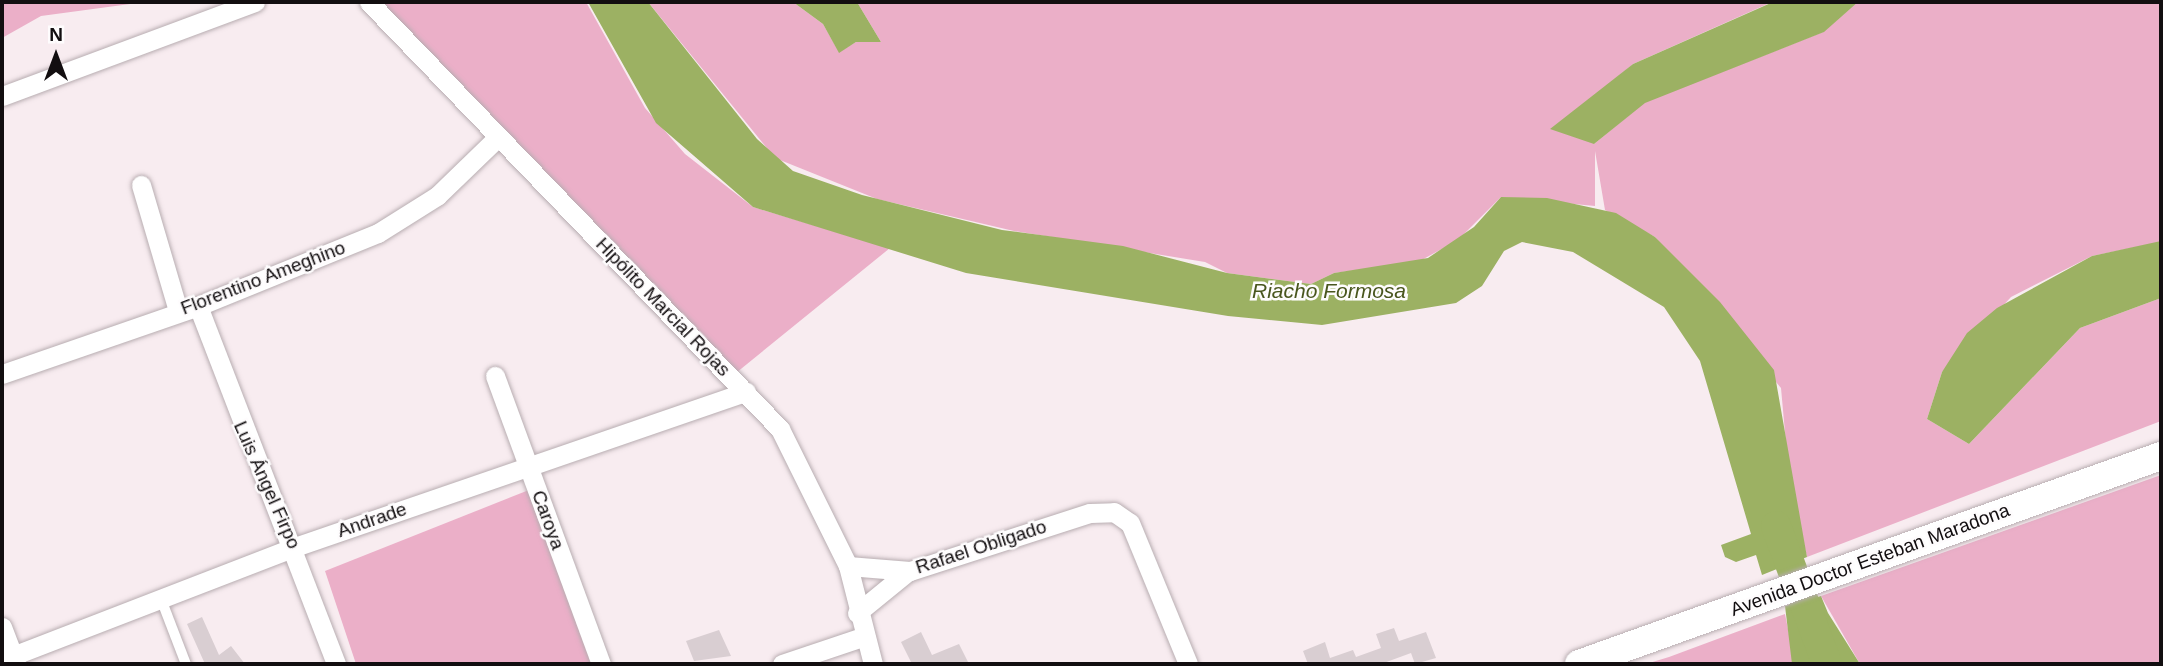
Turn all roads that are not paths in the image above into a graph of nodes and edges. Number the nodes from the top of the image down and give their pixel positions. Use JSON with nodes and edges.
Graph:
{"nodes":[{"id":1,"x":255,"y":2,"type":"edge"},
{"id":2,"x":369,"y":2,"type":"edge"},
{"id":3,"x":2,"y":96,"type":"edge"},
{"id":4,"x":498,"y":137,"type":"junction"},
{"id":5,"x":141,"y":185,"type":"dead end"},
{"id":6,"x":198,"y":306,"type":"junction"},
{"id":7,"x":178,"y":311,"type":"junction"},
{"id":8,"x":2,"y":374,"type":"edge"},
{"id":9,"x":495,"y":376,"type":"dead end"},
{"id":10,"x":746,"y":392,"type":"junction"},
{"id":11,"x":2161,"y":456,"type":"edge"},
{"id":12,"x":528,"y":467,"type":"junction"},
{"id":13,"x":295,"y":547,"type":"junction"},
{"id":14,"x":848,"y":566,"type":"junction"},
{"id":15,"x":910,"y":571,"type":"junction"},
{"id":16,"x":161,"y":599,"type":"junction"},
{"id":17,"x":857,"y":613,"type":"junction"},
{"id":18,"x":2,"y":627,"type":"edge"},
{"id":19,"x":862,"y":637,"type":"junction"},
{"id":20,"x":10,"y":660,"type":"edge"},
{"id":21,"x":186,"y":664,"type":"edge"},
{"id":22,"x":336,"y":664,"type":"edge"},
{"id":23,"x":601,"y":664,"type":"edge"},
{"id":24,"x":782,"y":664,"type":"edge"},
{"id":25,"x":873,"y":664,"type":"edge"},
{"id":26,"x":1188,"y":664,"type":"edge"},
{"id":27,"x":1579,"y":664,"type":"edge"}],
"edges":[{"from":1,"to":3,"type":"street"},
{"from":2,"to":4,"type":"street","name":"Hipólito Marcial Rojas"},
{"from":4,"to":6,"type":"street","name":"Florentino Ameghino"},
{"from":4,"to":10,"type":"street","name":"Hipólito Marcial Rojas"},
{"from":5,"to":7,"type":"street"},
{"from":6,"to":7,"type":"street","name":"Florentino Ameghino"},
{"from":6,"to":13,"type":"street","name":"Luis Ángel Firpo"},
{"from":7,"to":8,"type":"street","name":"Florentino Ameghino"},
{"from":9,"to":12,"type":"street","name":"Caroya"},
{"from":10,"to":12,"type":"street","name":"Andrade"},
{"from":10,"to":14,"type":"street","name":"Hipólito Marcial Rojas"},
{"from":11,"to":27,"type":"main road","name":"Avenida Doctor Esteban Maradona"},
{"from":12,"to":13,"type":"street","name":"Andrade"},
{"from":12,"to":23,"type":"street","name":"Caroya"},
{"from":13,"to":16,"type":"street","name":"Andrade"},
{"from":13,"to":22,"type":"street","name":"Luis Ángel Firpo"},
{"from":14,"to":15,"type":"street","name":"Rafael Obligado"},
{"from":14,"to":17,"type":"street","name":"Hipólito Marcial Rojas"},
{"from":15,"to":17,"type":"street"},
{"from":15,"to":26,"type":"street","name":"Rafael Obligado"},
{"from":16,"to":20,"type":"street","name":"Andrade"},
{"from":16,"to":21,"type":"lane"},
{"from":17,"to":19,"type":"street","name":"Hipólito Marcial Rojas"},
{"from":18,"to":20,"type":"street"},
{"from":19,"to":24,"type":"street"},
{"from":19,"to":25,"type":"street","name":"Hipólito Marcial Rojas"}]}
